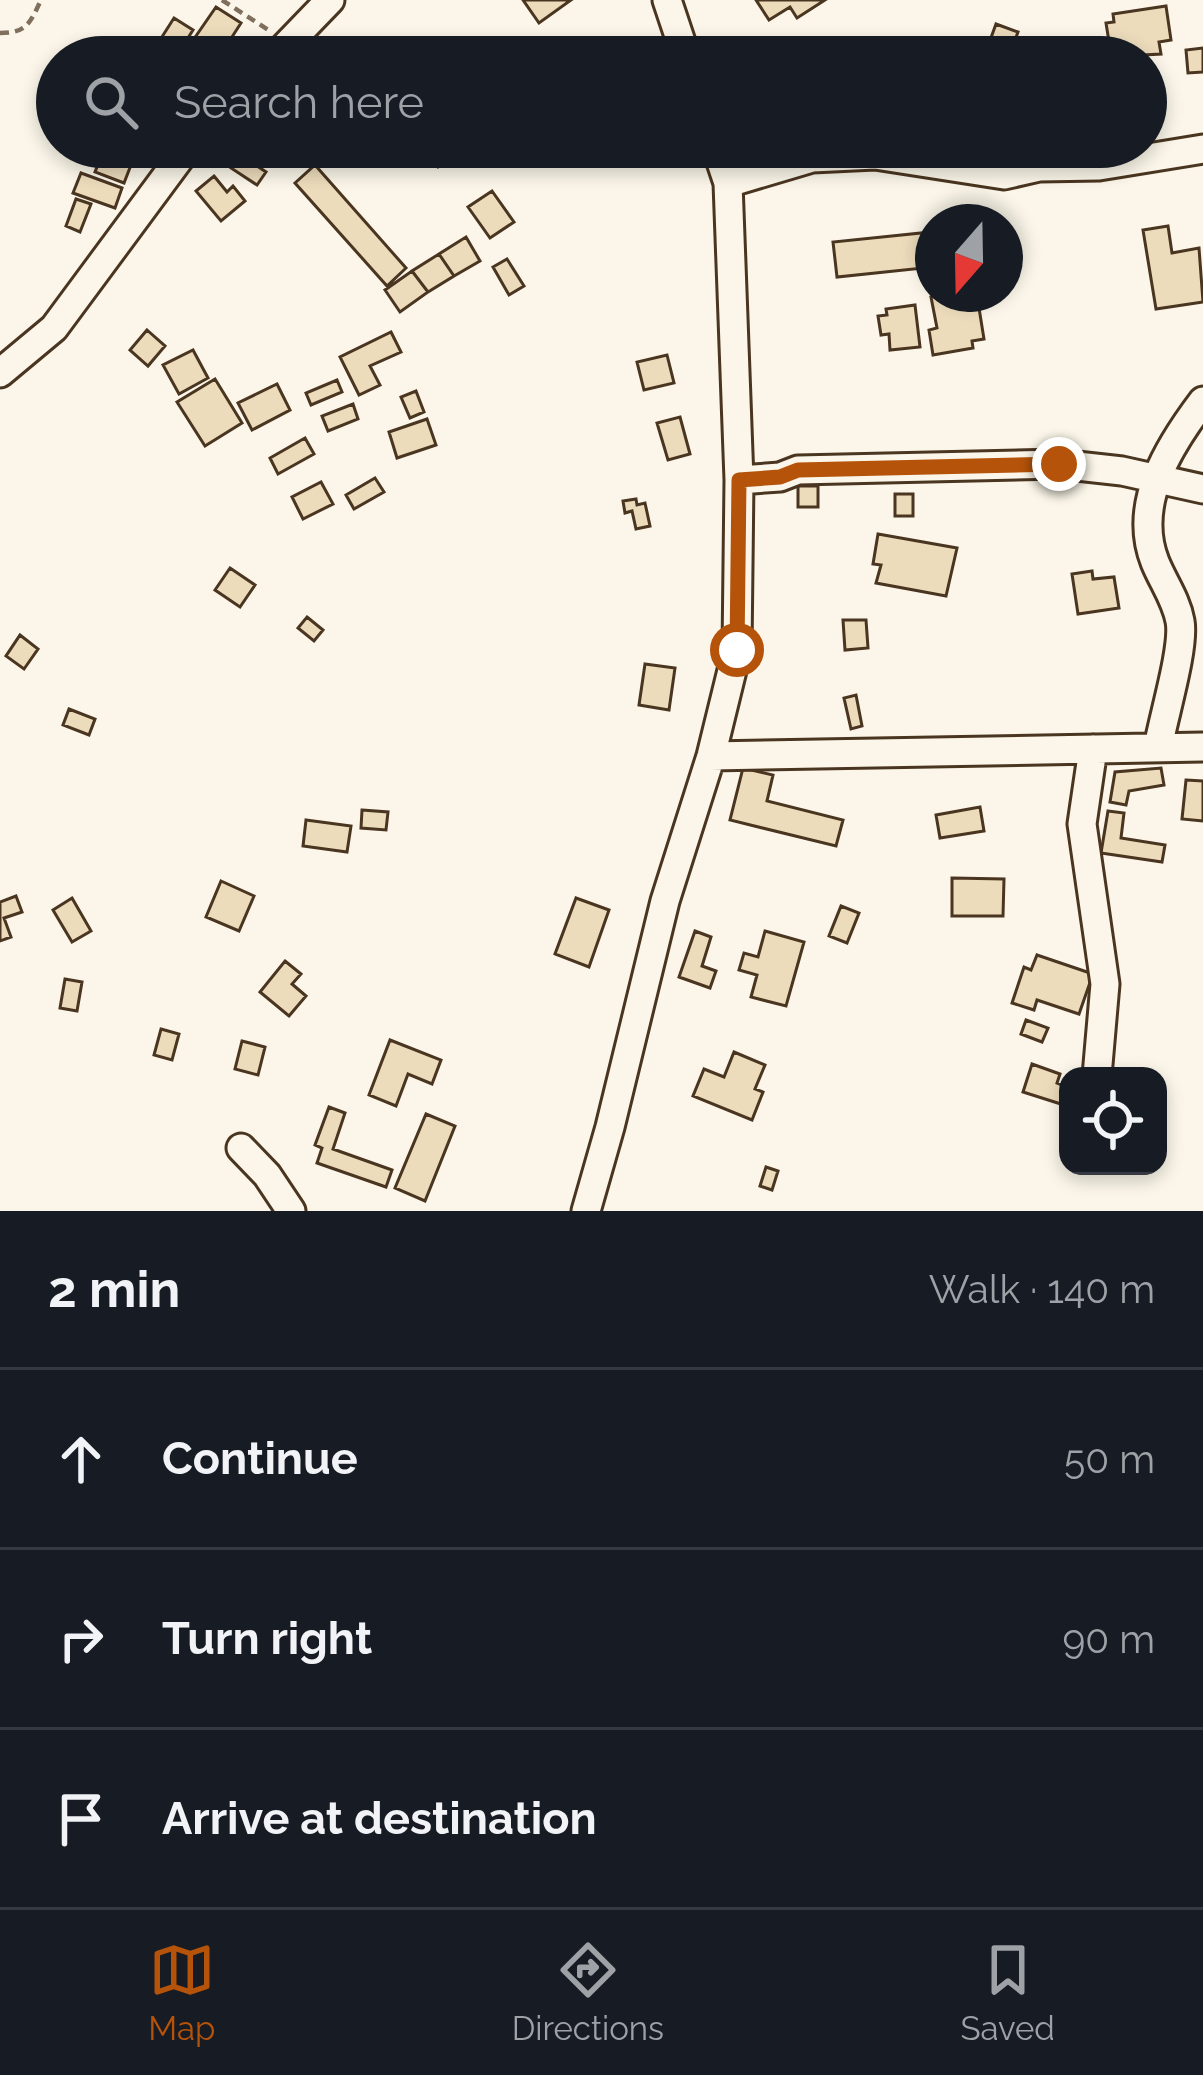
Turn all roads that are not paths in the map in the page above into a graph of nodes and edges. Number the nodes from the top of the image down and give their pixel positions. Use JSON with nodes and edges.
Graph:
{"nodes":[{"id":1,"x":330,"y":0,"type":"edge"},
{"id":2,"x":667,"y":0,"type":"edge"},
{"id":3,"x":295,"y":36,"type":"edge"},
{"id":4,"x":679,"y":36,"type":"edge"},
{"id":5,"x":1203,"y":149,"type":"edge"},
{"id":6,"x":1167,"y":155,"type":"edge"},
{"id":7,"x":172,"y":168,"type":"edge"},
{"id":8,"x":723,"y":168,"type":"edge"},
{"id":9,"x":778,"y":168,"type":"edge"},
{"id":10,"x":959,"y":168,"type":"edge"},
{"id":11,"x":1035,"y":168,"type":"edge"},
{"id":12,"x":728,"y":183,"type":"junction"},
{"id":13,"x":0,"y":373,"type":"edge"},
{"id":14,"x":1203,"y":401,"type":"edge"},
{"id":15,"x":1155,"y":478,"type":"junction"},
{"id":16,"x":739,"y":480,"type":"junction"},
{"id":17,"x":1203,"y":489,"type":"edge"},
{"id":18,"x":1203,"y":747,"type":"edge"},
{"id":19,"x":1158,"y":748,"type":"junction"},
{"id":20,"x":1093,"y":749,"type":"junction"},
{"id":21,"x":711,"y":756,"type":"junction"},
{"id":22,"x":1098,"y":1067,"type":"edge"},
{"id":23,"x":241,"y":1148,"type":"dead end"},
{"id":24,"x":291,"y":1211,"type":"edge"},
{"id":25,"x":586,"y":1211,"type":"edge"}],
"edges":[{"from":1,"to":3,"type":"street"},
{"from":2,"to":4,"type":"street"},
{"from":5,"to":6,"type":"street"},
{"from":7,"to":13,"type":"street"},
{"from":8,"to":12,"type":"street"},
{"from":9,"to":12,"type":"street"},
{"from":10,"to":11,"type":"street"},
{"from":12,"to":16,"type":"street"},
{"from":14,"to":15,"type":"street"},
{"from":15,"to":16,"type":"street"},
{"from":15,"to":17,"type":"street"},
{"from":15,"to":19,"type":"street"},
{"from":16,"to":21,"type":"street"},
{"from":18,"to":19,"type":"street"},
{"from":19,"to":20,"type":"street"},
{"from":20,"to":21,"type":"street"},
{"from":20,"to":22,"type":"street"},
{"from":21,"to":25,"type":"street"},
{"from":23,"to":24,"type":"street"}]}
